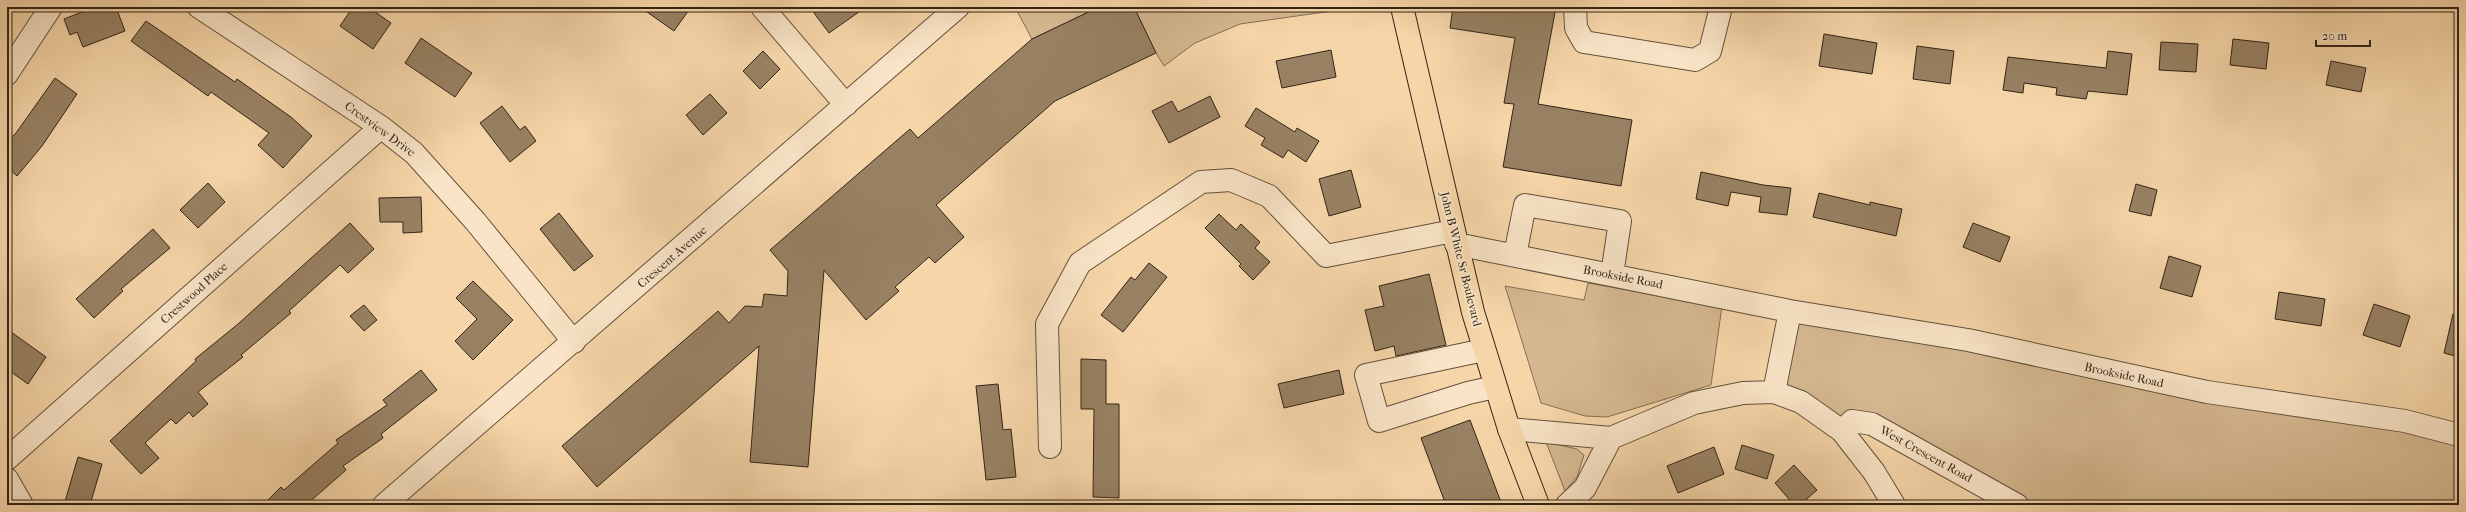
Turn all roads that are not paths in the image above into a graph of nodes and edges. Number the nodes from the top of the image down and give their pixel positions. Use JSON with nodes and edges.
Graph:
{"nodes":[{"id":1,"x":51,"y":7,"type":"edge"},
{"id":2,"x":198,"y":7,"type":"edge"},
{"id":3,"x":762,"y":7,"type":"edge"},
{"id":4,"x":958,"y":7,"type":"edge"},
{"id":5,"x":1402,"y":7,"type":"edge"},
{"id":6,"x":1575,"y":7,"type":"edge"},
{"id":7,"x":1721,"y":7,"type":"edge"},
{"id":8,"x":7,"y":74,"type":"edge"},
{"id":9,"x":846,"y":105,"type":"junction"},
{"id":10,"x":381,"y":127,"type":"junction"},
{"id":11,"x":1455,"y":238,"type":"junction"},
{"id":12,"x":1515,"y":255,"type":"junction"},
{"id":13,"x":1612,"y":275,"type":"junction"},
{"id":14,"x":1790,"y":311,"type":"junction"},
{"id":15,"x":574,"y":342,"type":"junction"},
{"id":16,"x":1484,"y":350,"type":"junction"},
{"id":17,"x":1495,"y":387,"type":"junction"},
{"id":18,"x":1774,"y":392,"type":"junction"},
{"id":19,"x":1509,"y":430,"type":"junction"},
{"id":20,"x":1842,"y":430,"type":"junction"},
{"id":21,"x":2459,"y":434,"type":"edge"},
{"id":22,"x":1612,"y":438,"type":"junction"},
{"id":23,"x":1050,"y":447,"type":"dead end"},
{"id":24,"x":7,"y":459,"type":"edge"},
{"id":25,"x":7,"y":479,"type":"edge"},
{"id":26,"x":22,"y":505,"type":"edge"},
{"id":27,"x":384,"y":505,"type":"edge"},
{"id":28,"x":1538,"y":505,"type":"edge"},
{"id":29,"x":1567,"y":505,"type":"edge"},
{"id":30,"x":1894,"y":505,"type":"edge"},
{"id":31,"x":2017,"y":505,"type":"edge"}],
"edges":[{"from":1,"to":8,"type":"street"},
{"from":2,"to":10,"type":"street","name":"Crestview Drive"},
{"from":3,"to":9,"type":"street"},
{"from":4,"to":9,"type":"street","name":"Crescent Avenue"},
{"from":5,"to":11,"type":"main road","name":"John B White Sr Boulevard"},
{"from":6,"to":7,"type":"street"},
{"from":9,"to":15,"type":"street","name":"Crescent Avenue"},
{"from":10,"to":15,"type":"street","name":"Crestview Drive"},
{"from":10,"to":24,"type":"street","name":"Crestwood Place"},
{"from":11,"to":12,"type":"street","name":"Brookside Road"},
{"from":11,"to":16,"type":"main road","name":"John B White Sr Boulevard"},
{"from":11,"to":23,"type":"street"},
{"from":12,"to":13,"type":"street","name":"Brookside Road"},
{"from":12,"to":13,"type":"street"},
{"from":13,"to":14,"type":"street","name":"Brookside Road"},
{"from":14,"to":18,"type":"street"},
{"from":14,"to":21,"type":"street","name":"Brookside Road"},
{"from":15,"to":27,"type":"street","name":"Crescent Avenue"},
{"from":16,"to":17,"type":"main road","name":"John B White Sr Boulevard"},
{"from":16,"to":17,"type":"street"},
{"from":17,"to":19,"type":"main road","name":"John B White Sr Boulevard"},
{"from":18,"to":20,"type":"street"},
{"from":18,"to":22,"type":"street"},
{"from":19,"to":22,"type":"street"},
{"from":19,"to":28,"type":"main road","name":"John B White Sr Boulevard"},
{"from":20,"to":30,"type":"street"},
{"from":20,"to":31,"type":"street","name":"West Crescent Road"},
{"from":22,"to":29,"type":"street"},
{"from":25,"to":26,"type":"street"}]}
